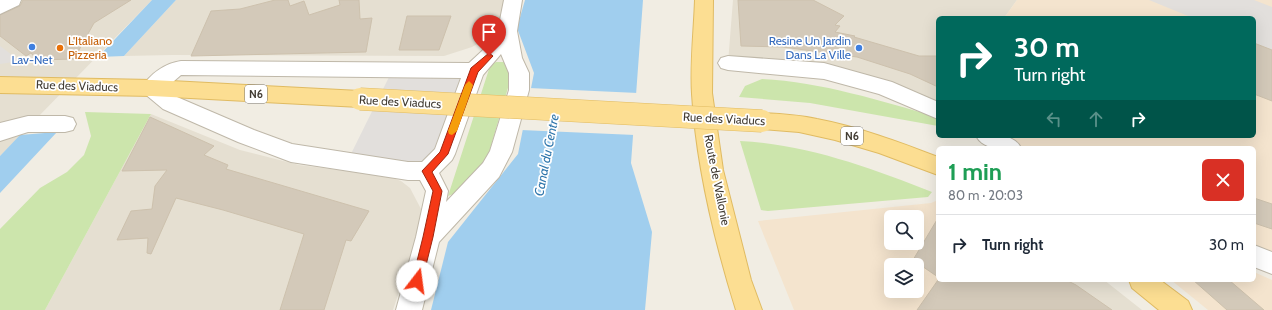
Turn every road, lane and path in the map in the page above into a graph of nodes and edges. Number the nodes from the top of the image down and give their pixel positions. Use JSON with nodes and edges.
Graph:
{"nodes":[{"id":1,"x":12,"y":0,"type":"edge"},
{"id":2,"x":513,"y":0,"type":"edge"},
{"id":3,"x":704,"y":0,"type":"edge"},
{"id":4,"x":0,"y":7,"type":"edge"},
{"id":5,"x":507,"y":31,"type":"junction"},
{"id":6,"x":728,"y":63,"type":"dead end"},
{"id":7,"x":474,"y":70,"type":"junction"},
{"id":8,"x":0,"y":85,"type":"edge"},
{"id":9,"x":152,"y":88,"type":"junction"},
{"id":10,"x":936,"y":111,"type":"edge"},
{"id":11,"x":64,"y":124,"type":"dead end"},
{"id":12,"x":0,"y":132,"type":"edge"},
{"id":13,"x":991,"y":138,"type":"edge"},
{"id":14,"x":1006,"y":146,"type":"edge"},
{"id":15,"x":936,"y":165,"type":"edge"},
{"id":16,"x":427,"y":171,"type":"junction"},
{"id":17,"x":428,"y":237,"type":"junction"},
{"id":18,"x":1256,"y":257,"type":"edge"},
{"id":19,"x":1272,"y":263,"type":"edge"},
{"id":20,"x":1144,"y":282,"type":"edge"},
{"id":21,"x":409,"y":310,"type":"edge"},
{"id":22,"x":749,"y":310,"type":"edge"},
{"id":23,"x":1180,"y":310,"type":"edge"}],
"edges":[{"from":1,"to":4,"type":"street"},
{"from":2,"to":5,"type":"street"},
{"from":3,"to":22,"type":"main road","name":"Route de Wallonie"},
{"from":5,"to":7,"type":"street"},
{"from":5,"to":17,"type":"street"},
{"from":6,"to":10,"type":"street"},
{"from":7,"to":9,"type":"street"},
{"from":7,"to":16,"type":"street"},
{"from":8,"to":9,"type":"main road","name":"Rue des Viaducs","number":"N6"},
{"from":9,"to":15,"type":"main road","name":"Rue des Viaducs","number":"N6","bridge":true},
{"from":9,"to":16,"type":"street"},
{"from":11,"to":12,"type":"street"},
{"from":13,"to":14,"type":"street"},
{"from":16,"to":17,"type":"street"},
{"from":17,"to":21,"type":"street"},
{"from":18,"to":19,"type":"street"},
{"from":20,"to":23,"type":"main road"}]}
